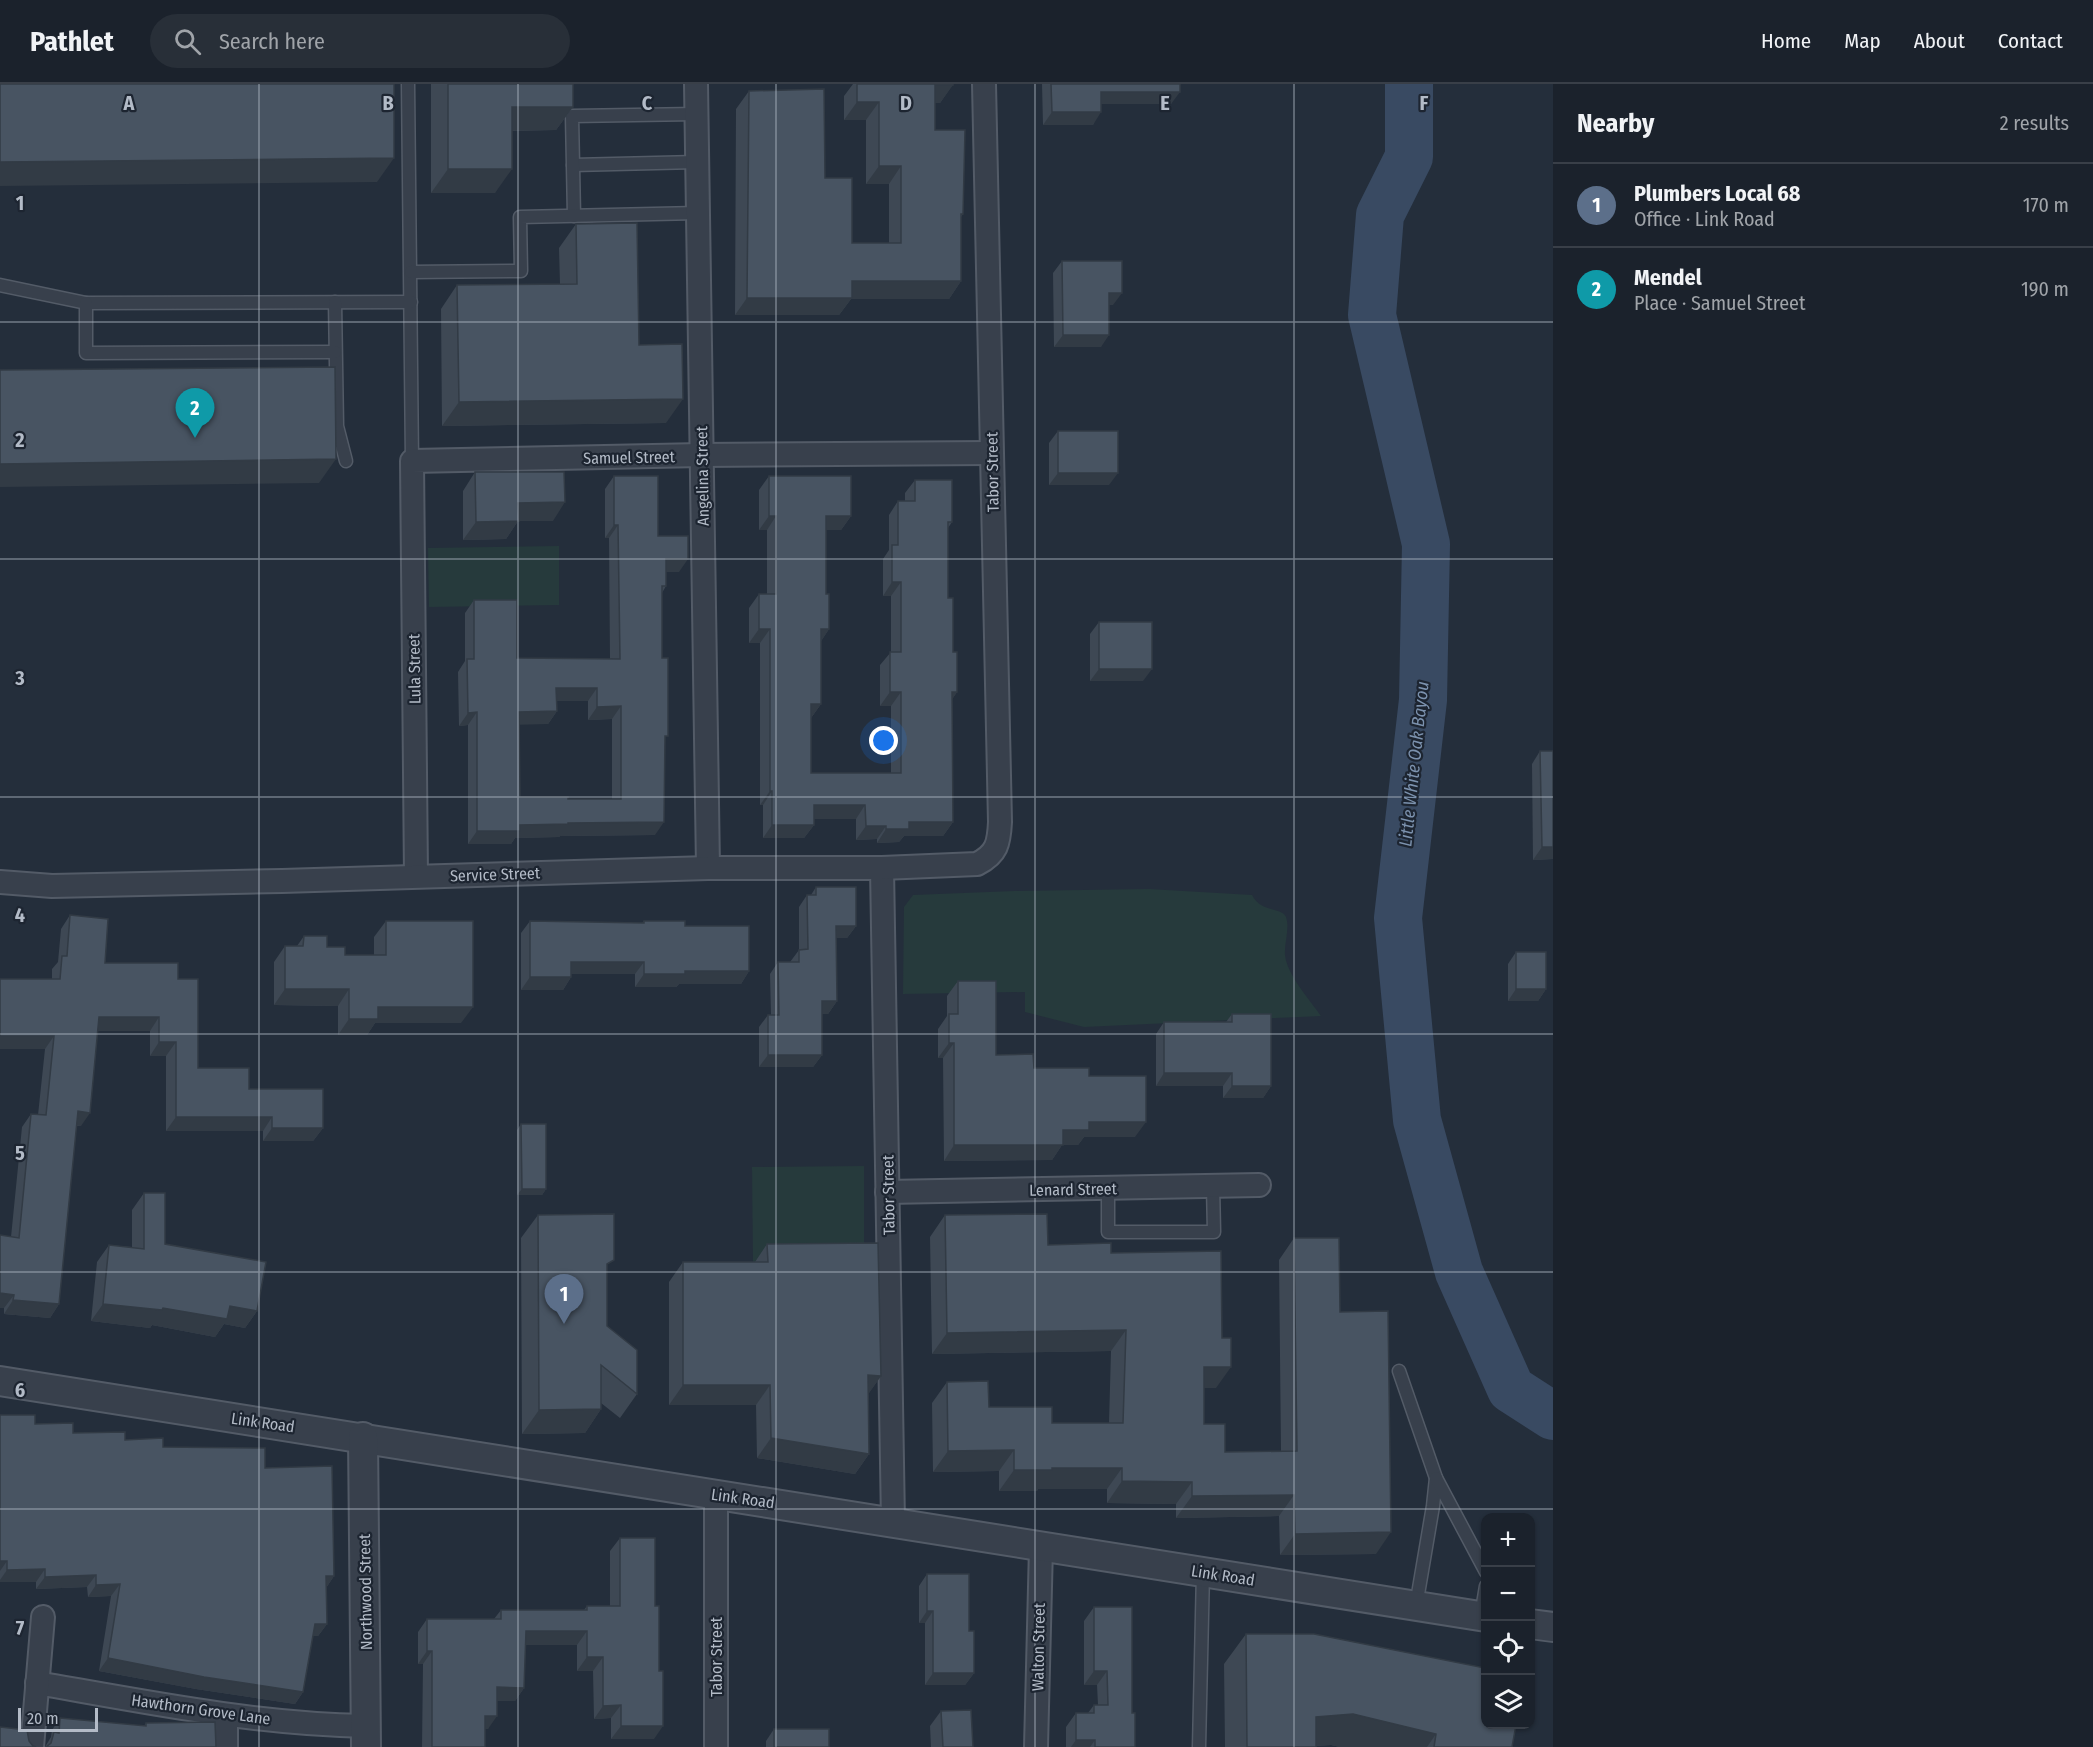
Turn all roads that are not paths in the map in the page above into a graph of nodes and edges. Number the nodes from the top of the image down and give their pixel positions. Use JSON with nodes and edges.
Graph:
{"nodes":[{"id":1,"x":408,"y":84,"type":"edge"},
{"id":2,"x":696,"y":84,"type":"edge"},
{"id":3,"x":984,"y":84,"type":"edge"},
{"id":4,"x":696,"y":114,"type":"junction"},
{"id":5,"x":697,"y":162,"type":"junction"},
{"id":6,"x":573,"y":165,"type":"junction"},
{"id":7,"x":698,"y":213,"type":"junction"},
{"id":8,"x":574,"y":216,"type":"junction"},
{"id":9,"x":411,"y":272,"type":"junction"},
{"id":10,"x":0,"y":285,"type":"edge"},
{"id":11,"x":335,"y":302,"type":"junction"},
{"id":12,"x":411,"y":302,"type":"junction"},
{"id":13,"x":86,"y":303,"type":"junction"},
{"id":14,"x":335,"y":352,"type":"junction"},
{"id":15,"x":991,"y":453,"type":"junction"},
{"id":16,"x":701,"y":455,"type":"junction"},
{"id":17,"x":346,"y":461,"type":"dead end"},
{"id":18,"x":412,"y":461,"type":"junction"},
{"id":19,"x":989,"y":858,"type":"joint"},
{"id":20,"x":708,"y":868,"type":"junction"},
{"id":21,"x":882,"y":868,"type":"junction"},
{"id":22,"x":416,"y":876,"type":"junction"},
{"id":23,"x":0,"y":882,"type":"edge"},
{"id":24,"x":1259,"y":1185,"type":"dead end"},
{"id":25,"x":1213,"y":1186,"type":"junction"},
{"id":26,"x":1108,"y":1188,"type":"junction"},
{"id":27,"x":887,"y":1192,"type":"junction"},
{"id":28,"x":1399,"y":1371,"type":"dead end"},
{"id":29,"x":0,"y":1381,"type":"edge"},
{"id":30,"x":363,"y":1437,"type":"junction"},
{"id":31,"x":1436,"y":1478,"type":"junction"},
{"id":32,"x":716,"y":1495,"type":"junction"},
{"id":33,"x":893,"y":1522,"type":"junction"},
{"id":34,"x":1041,"y":1547,"type":"junction"},
{"id":35,"x":1482,"y":1567,"type":"edge"},
{"id":36,"x":1203,"y":1572,"type":"junction"},
{"id":37,"x":1416,"y":1606,"type":"junction"},
{"id":38,"x":1481,"y":1616,"type":"edge"},
{"id":39,"x":43,"y":1617,"type":"dead end"},
{"id":40,"x":1535,"y":1625,"type":"edge"},
{"id":41,"x":1553,"y":1627,"type":"edge"},
{"id":42,"x":37,"y":1683,"type":"junction"},
{"id":43,"x":226,"y":1715,"type":"junction"},
{"id":44,"x":366,"y":1736,"type":"edge"},
{"id":45,"x":32,"y":1747,"type":"edge"},
{"id":46,"x":226,"y":1747,"type":"edge"},
{"id":47,"x":716,"y":1747,"type":"edge"},
{"id":48,"x":1036,"y":1747,"type":"edge"},
{"id":49,"x":1199,"y":1747,"type":"edge"}],
"edges":[{"from":1,"to":9,"type":"lane"},
{"from":2,"to":4,"type":"street","name":"Angelina Street"},
{"from":3,"to":15,"type":"street","name":"Tabor Street"},
{"from":4,"to":5,"type":"street","name":"Angelina Street"},
{"from":4,"to":6,"type":"lane"},
{"from":5,"to":6,"type":"lane"},
{"from":5,"to":7,"type":"street","name":"Angelina Street"},
{"from":6,"to":8,"type":"lane"},
{"from":7,"to":8,"type":"lane"},
{"from":7,"to":16,"type":"street","name":"Angelina Street"},
{"from":8,"to":9,"type":"lane"},
{"from":9,"to":12,"type":"lane"},
{"from":10,"to":13,"type":"lane"},
{"from":11,"to":12,"type":"lane"},
{"from":11,"to":13,"type":"lane"},
{"from":11,"to":14,"type":"lane"},
{"from":12,"to":18,"type":"lane"},
{"from":13,"to":14,"type":"lane"},
{"from":14,"to":17,"type":"lane"},
{"from":15,"to":16,"type":"street","name":"Samuel Street"},
{"from":15,"to":19,"type":"street","name":"Tabor Street"},
{"from":16,"to":18,"type":"street","name":"Samuel Street"},
{"from":16,"to":20,"type":"street","name":"Angelina Street"},
{"from":18,"to":22,"type":"street","name":"Lula Street"},
{"from":19,"to":21,"type":"street","name":"Service Street"},
{"from":20,"to":21,"type":"street","name":"Service Street"},
{"from":20,"to":22,"type":"street","name":"Service Street"},
{"from":21,"to":27,"type":"street","name":"Tabor Street"},
{"from":22,"to":23,"type":"street","name":"Service Street"},
{"from":24,"to":25,"type":"street","name":"Lenard Street"},
{"from":25,"to":26,"type":"street","name":"Lenard Street"},
{"from":25,"to":26,"type":"lane"},
{"from":26,"to":27,"type":"street","name":"Lenard Street"},
{"from":27,"to":33,"type":"street","name":"Tabor Street"},
{"from":28,"to":31,"type":"lane"},
{"from":29,"to":30,"type":"street","name":"Link Road"},
{"from":30,"to":32,"type":"street","name":"Link Road"},
{"from":30,"to":44,"type":"street","name":"Northwood Street"},
{"from":31,"to":35,"type":"lane"},
{"from":31,"to":37,"type":"lane"},
{"from":32,"to":33,"type":"street","name":"Link Road"},
{"from":32,"to":47,"type":"street","name":"Tabor Street"},
{"from":33,"to":34,"type":"street","name":"Link Road"},
{"from":34,"to":36,"type":"street","name":"Link Road"},
{"from":34,"to":48,"type":"street","name":"Walton Street"},
{"from":36,"to":37,"type":"street","name":"Link Road"},
{"from":36,"to":49,"type":"lane"},
{"from":37,"to":38,"type":"street","name":"Link Road"},
{"from":39,"to":42,"type":"street"},
{"from":40,"to":41,"type":"street"},
{"from":42,"to":43,"type":"street","name":"Hawthorn Grove Lane"},
{"from":42,"to":45,"type":"street"},
{"from":43,"to":44,"type":"street","name":"Hawthorn Grove Lane"},
{"from":43,"to":46,"type":"street"}]}
